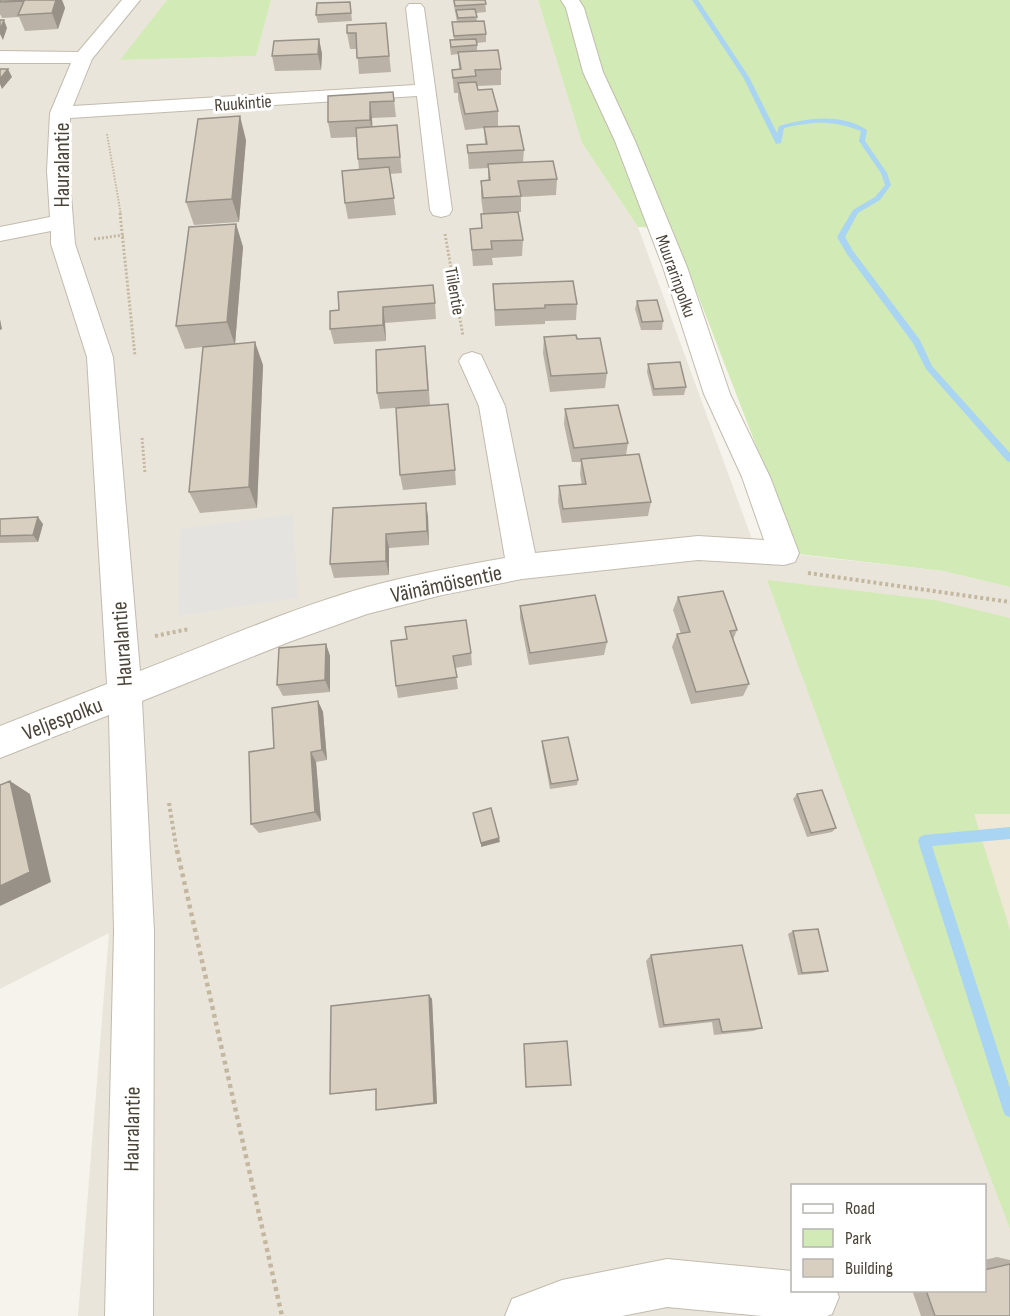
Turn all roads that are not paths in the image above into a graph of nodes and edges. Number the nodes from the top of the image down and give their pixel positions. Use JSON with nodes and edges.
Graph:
{"nodes":[{"id":1,"x":131,"y":0,"type":"edge"},
{"id":2,"x":570,"y":0,"type":"edge"},
{"id":3,"x":415,"y":8,"type":"dead end"},
{"id":4,"x":0,"y":57,"type":"edge"},
{"id":5,"x":83,"y":58,"type":"junction"},
{"id":6,"x":425,"y":90,"type":"junction"},
{"id":7,"x":60,"y":114,"type":"junction"},
{"id":8,"x":441,"y":210,"type":"road end"},
{"id":9,"x":61,"y":222,"type":"junction"},
{"id":10,"x":0,"y":234,"type":"edge"},
{"id":11,"x":472,"y":361,"type":"road end"},
{"id":12,"x":783,"y":553,"type":"joint"},
{"id":13,"x":522,"y":567,"type":"junction"},
{"id":14,"x":125,"y":694,"type":"junction"},
{"id":15,"x":0,"y":742,"type":"edge"},
{"id":16,"x":815,"y":1297,"type":"dead end"},
{"id":17,"x":129,"y":1316,"type":"edge"},
{"id":18,"x":529,"y":1316,"type":"edge"}],
"edges":[{"from":1,"to":5,"type":"street","name":"Hauralantie"},
{"from":2,"to":12,"type":"street","name":"Muurarinpolku"},
{"from":3,"to":6,"type":"street"},
{"from":4,"to":5,"type":"street"},
{"from":5,"to":7,"type":"street","name":"Hauralantie"},
{"from":6,"to":7,"type":"street","name":"Ruukintie"},
{"from":6,"to":8,"type":"street"},
{"from":7,"to":9,"type":"street","name":"Hauralantie"},
{"from":9,"to":10,"type":"street"},
{"from":9,"to":14,"type":"street","name":"Hauralantie"},
{"from":11,"to":13,"type":"street"},
{"from":12,"to":13,"type":"street","name":"Väinämöisentie"},
{"from":13,"to":14,"type":"street","name":"Väinämöisentie"},
{"from":14,"to":15,"type":"street","name":"Veljespolku"},
{"from":14,"to":17,"type":"street","name":"Hauralantie"},
{"from":16,"to":18,"type":"street"}]}
